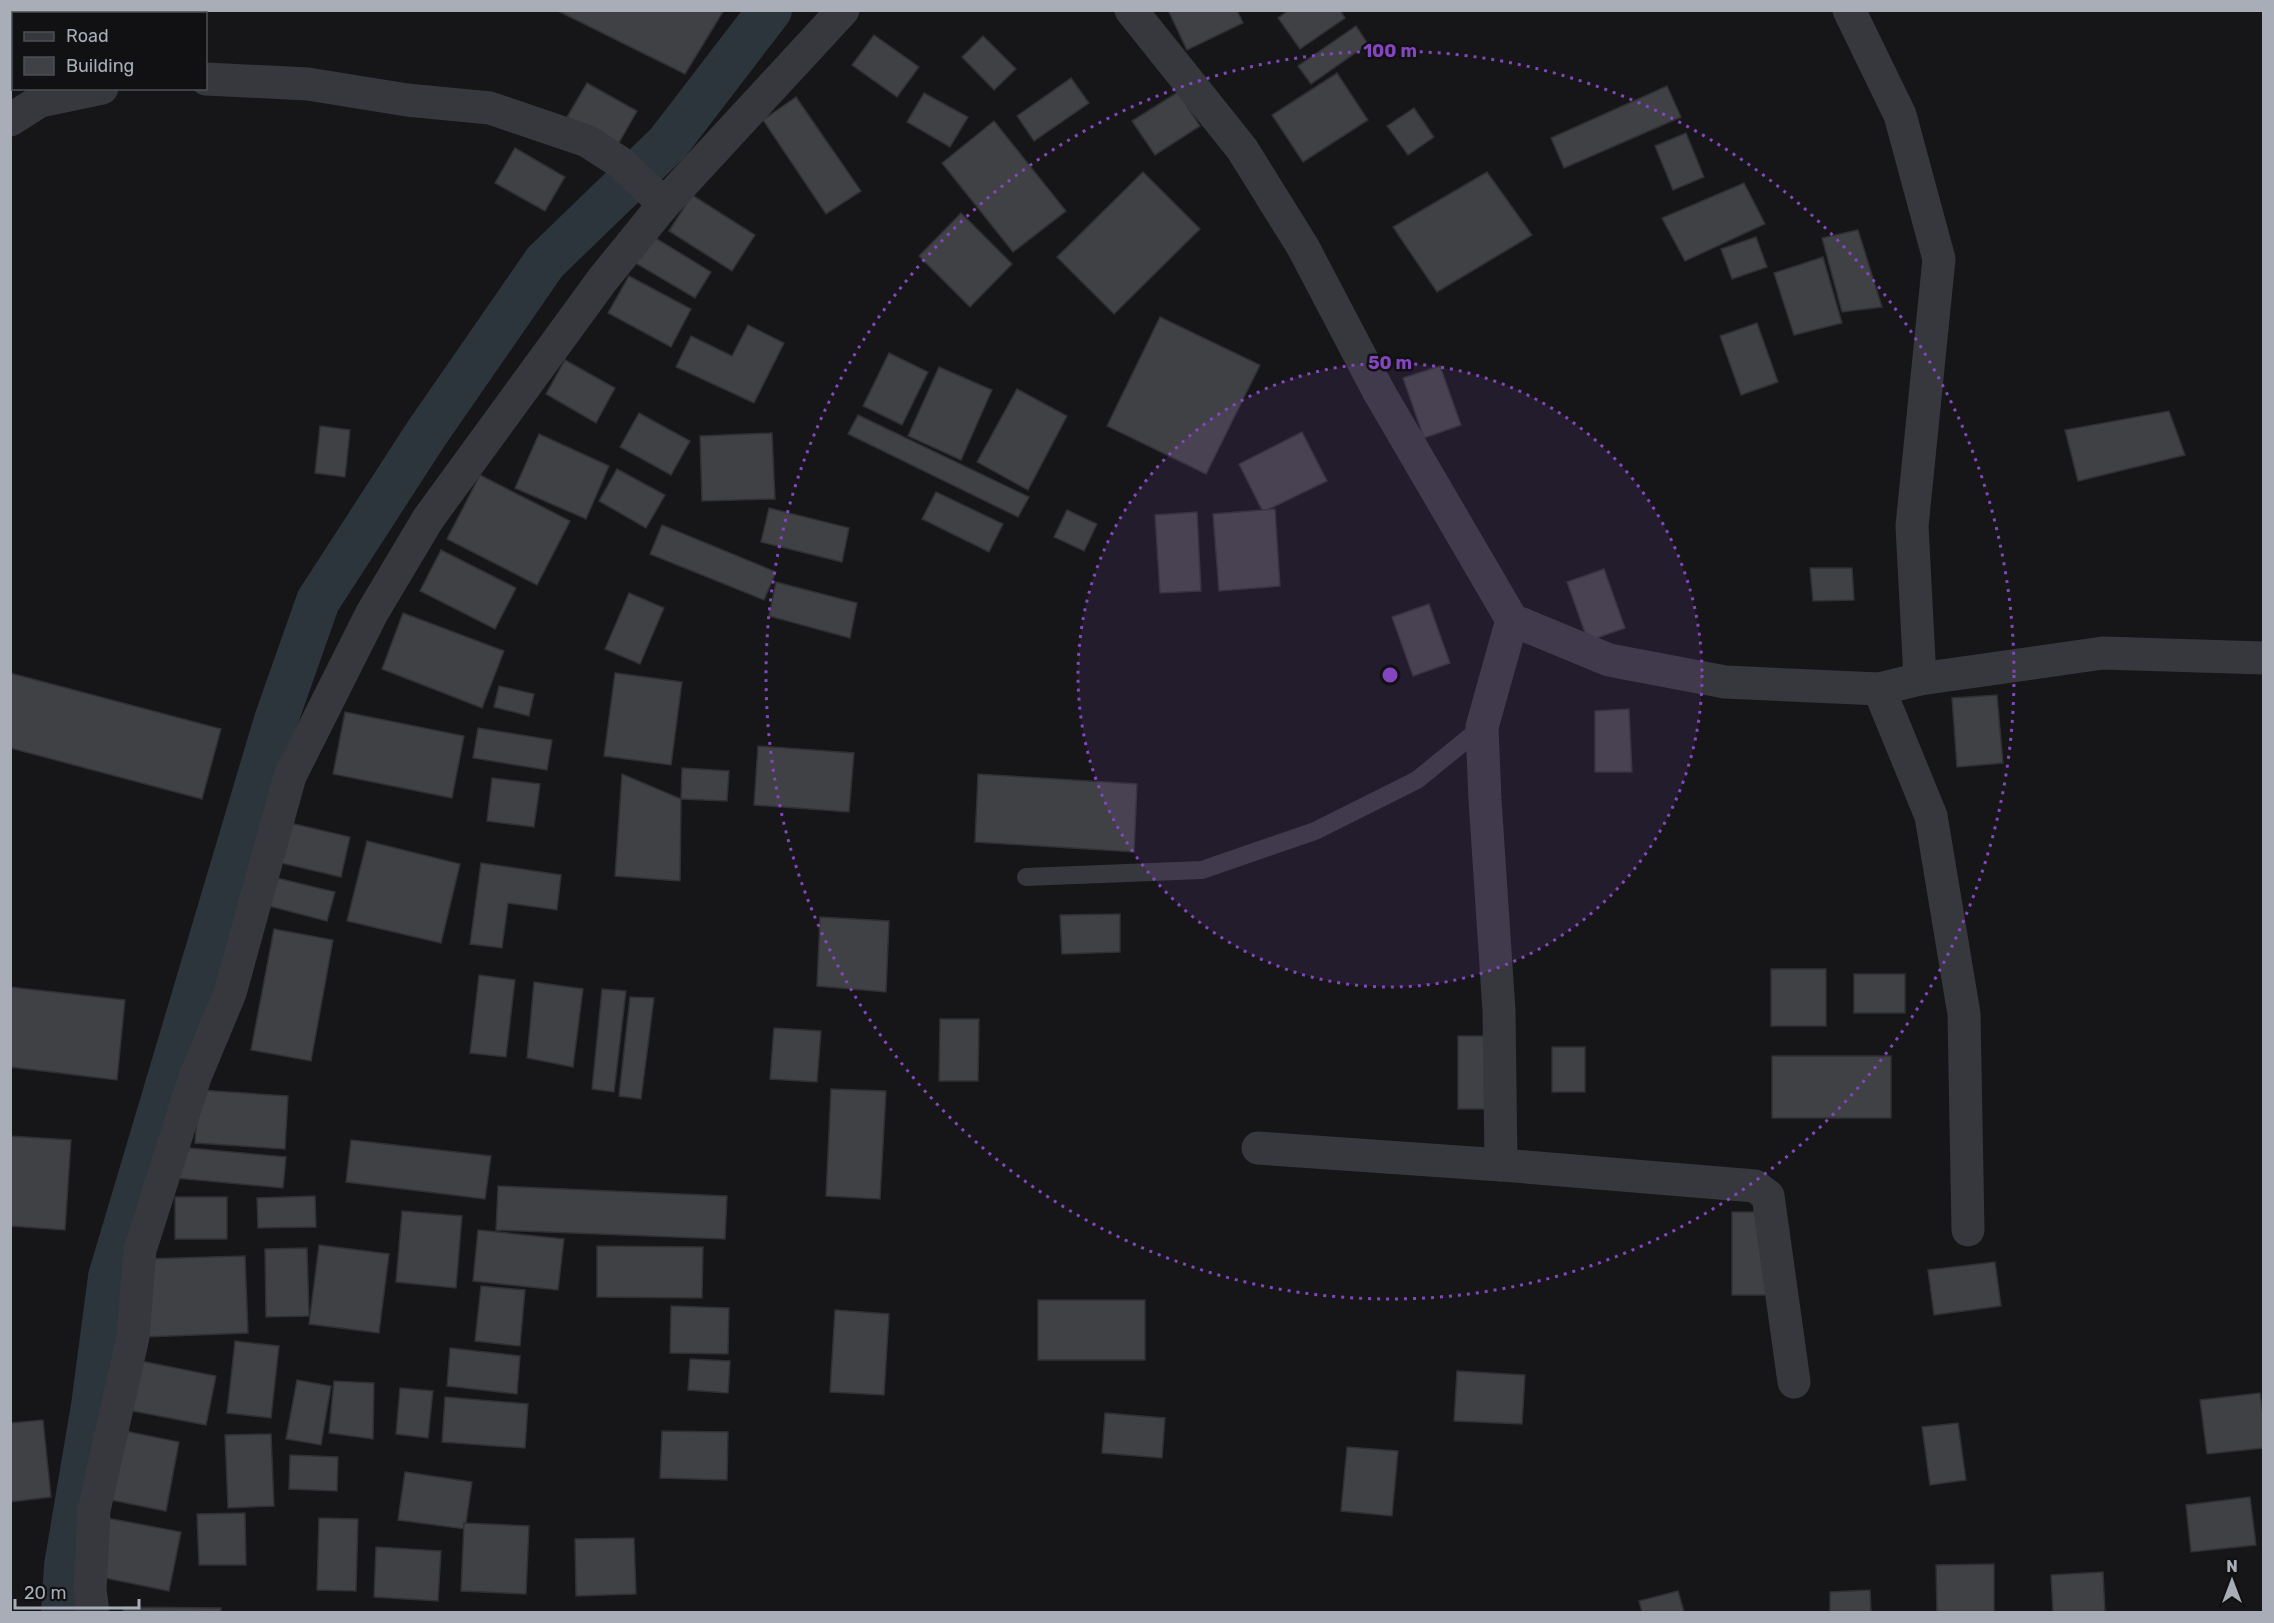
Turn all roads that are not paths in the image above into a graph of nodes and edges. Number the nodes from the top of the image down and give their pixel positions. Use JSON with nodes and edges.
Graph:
{"nodes":[{"id":1,"x":843,"y":10,"type":"edge"},
{"id":2,"x":1131,"y":10,"type":"edge"},
{"id":3,"x":1849,"y":10,"type":"edge"},
{"id":4,"x":207,"y":80,"type":"edge"},
{"id":5,"x":92,"y":90,"type":"edge"},
{"id":6,"x":10,"y":120,"type":"edge"},
{"id":7,"x":658,"y":199,"type":"junction"},
{"id":8,"x":1512,"y":620,"type":"junction"},
{"id":9,"x":2264,"y":658,"type":"edge"},
{"id":10,"x":1920,"y":679,"type":"junction"},
{"id":11,"x":1879,"y":689,"type":"junction"},
{"id":12,"x":1482,"y":727,"type":"junction"},
{"id":13,"x":1026,"y":877,"type":"dead end"},
{"id":14,"x":1258,"y":1148,"type":"dead end"},
{"id":15,"x":1501,"y":1165,"type":"junction"},
{"id":16,"x":1968,"y":1230,"type":"dead end"},
{"id":17,"x":1794,"y":1382,"type":"dead end"},
{"id":18,"x":93,"y":1612,"type":"edge"}],
"edges":[{"from":1,"to":7,"type":"street"},
{"from":2,"to":8,"type":"street"},
{"from":3,"to":10,"type":"street"},
{"from":4,"to":7,"type":"street"},
{"from":5,"to":6,"type":"street"},
{"from":7,"to":18,"type":"street"},
{"from":8,"to":11,"type":"street"},
{"from":8,"to":12,"type":"street"},
{"from":9,"to":10,"type":"street"},
{"from":10,"to":11,"type":"street"},
{"from":11,"to":16,"type":"street"},
{"from":12,"to":13,"type":"lane"},
{"from":12,"to":15,"type":"street"},
{"from":14,"to":15,"type":"street"},
{"from":15,"to":17,"type":"street"}]}
